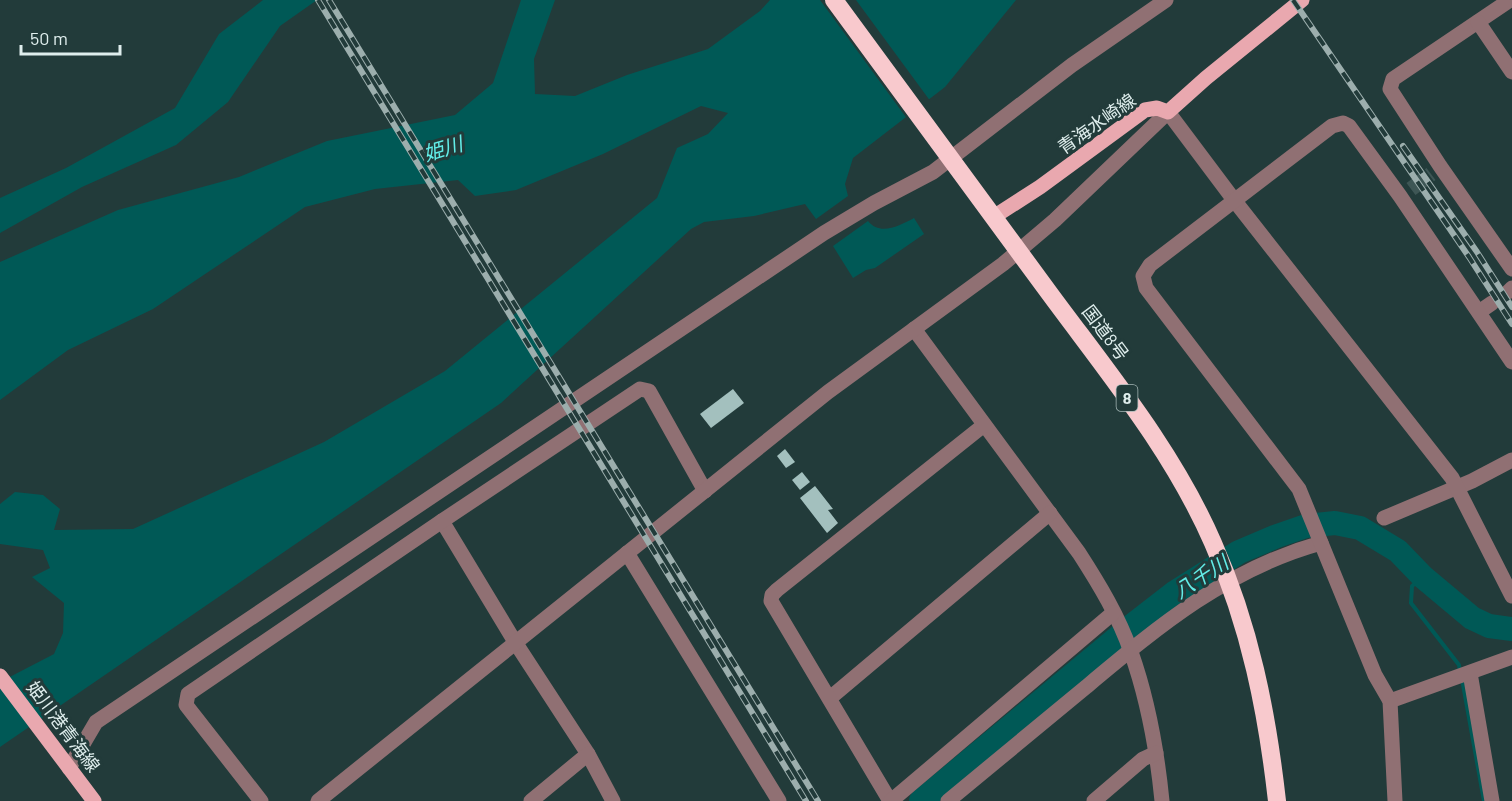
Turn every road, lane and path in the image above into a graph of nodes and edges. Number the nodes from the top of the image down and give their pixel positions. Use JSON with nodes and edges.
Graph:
{"nodes":[{"id":1,"x":834,"y":0,"type":"edge"},
{"id":2,"x":1166,"y":0,"type":"edge"},
{"id":3,"x":1302,"y":0,"type":"edge"},
{"id":4,"x":1510,"y":0,"type":"edge"},
{"id":5,"x":1478,"y":22,"type":"junction"},
{"id":6,"x":1512,"y":72,"type":"edge"},
{"id":7,"x":1168,"y":112,"type":"junction"},
{"id":8,"x":952,"y":160,"type":"junction"},
{"id":9,"x":1234,"y":200,"type":"junction"},
{"id":10,"x":995,"y":216,"type":"junction"},
{"id":11,"x":1512,"y":268,"type":"edge"},
{"id":12,"x":1492,"y":303,"type":"dead end"},
{"id":13,"x":1479,"y":312,"type":"junction"},
{"id":14,"x":914,"y":329,"type":"junction"},
{"id":15,"x":1512,"y":362,"type":"edge"},
{"id":16,"x":984,"y":425,"type":"junction"},
{"id":17,"x":1512,"y":460,"type":"edge"},
{"id":18,"x":1456,"y":487,"type":"junction"},
{"id":19,"x":705,"y":491,"type":"junction"},
{"id":20,"x":1050,"y":513,"type":"junction"},
{"id":21,"x":1384,"y":518,"type":"dead end"},
{"id":22,"x":442,"y":521,"type":"junction"},
{"id":23,"x":1322,"y":543,"type":"junction"},
{"id":24,"x":627,"y":553,"type":"junction"},
{"id":25,"x":1512,"y":596,"type":"edge"},
{"id":26,"x":1113,"y":613,"type":"junction"},
{"id":27,"x":515,"y":642,"type":"junction"},
{"id":28,"x":1131,"y":650,"type":"junction"},
{"id":29,"x":1512,"y":657,"type":"edge"},
{"id":30,"x":1470,"y":673,"type":"junction"},
{"id":31,"x":0,"y":676,"type":"edge"},
{"id":32,"x":830,"y":698,"type":"junction"},
{"id":33,"x":1390,"y":701,"type":"junction"},
{"id":34,"x":1156,"y":753,"type":"junction"},
{"id":35,"x":588,"y":754,"type":"junction"},
{"id":36,"x":69,"y":768,"type":"junction"},
{"id":37,"x":94,"y":801,"type":"edge"},
{"id":38,"x":261,"y":801,"type":"edge"},
{"id":39,"x":318,"y":801,"type":"edge"},
{"id":40,"x":531,"y":801,"type":"edge"},
{"id":41,"x":613,"y":801,"type":"edge"},
{"id":42,"x":778,"y":801,"type":"edge"},
{"id":43,"x":890,"y":801,"type":"edge"},
{"id":44,"x":948,"y":801,"type":"edge"},
{"id":45,"x":1094,"y":801,"type":"edge"},
{"id":46,"x":1162,"y":801,"type":"edge"},
{"id":47,"x":1277,"y":801,"type":"edge"},
{"id":48,"x":1395,"y":801,"type":"edge"},
{"id":49,"x":1492,"y":801,"type":"edge"}],
"edges":[{"from":1,"to":8,"type":"highway","name":"国道8号","number":"8"},
{"from":2,"to":8,"type":"street"},
{"from":3,"to":7,"type":"main road"},
{"from":4,"to":5,"type":"street"},
{"from":5,"to":6,"type":"street"},
{"from":5,"to":11,"type":"street"},
{"from":7,"to":9,"type":"street"},
{"from":7,"to":10,"type":"main road","name":"青海水崎線"},
{"from":7,"to":14,"type":"street"},
{"from":8,"to":10,"type":"highway","name":"国道8号","number":"8"},
{"from":8,"to":36,"type":"street"},
{"from":9,"to":13,"type":"street"},
{"from":9,"to":18,"type":"street"},
{"from":9,"to":23,"type":"street"},
{"from":10,"to":47,"type":"highway","name":"国道8号","number":"8"},
{"from":12,"to":13,"type":"street"},
{"from":13,"to":15,"type":"street"},
{"from":14,"to":16,"type":"street"},
{"from":14,"to":19,"type":"street"},
{"from":16,"to":20,"type":"street"},
{"from":16,"to":32,"type":"street"},
{"from":17,"to":18,"type":"street"},
{"from":18,"to":21,"type":"street"},
{"from":18,"to":25,"type":"street"},
{"from":19,"to":22,"type":"street"},
{"from":19,"to":24,"type":"street"},
{"from":20,"to":26,"type":"street"},
{"from":20,"to":32,"type":"street"},
{"from":22,"to":27,"type":"street"},
{"from":22,"to":38,"type":"street"},
{"from":23,"to":28,"type":"street"},
{"from":23,"to":33,"type":"street"},
{"from":24,"to":27,"type":"street"},
{"from":24,"to":42,"type":"street"},
{"from":26,"to":28,"type":"street"},
{"from":26,"to":43,"type":"street"},
{"from":27,"to":35,"type":"street"},
{"from":27,"to":39,"type":"street"},
{"from":28,"to":34,"type":"street"},
{"from":28,"to":44,"type":"street"},
{"from":29,"to":30,"type":"street"},
{"from":30,"to":33,"type":"street"},
{"from":30,"to":49,"type":"street"},
{"from":31,"to":36,"type":"main road","name":"姫川港青海線"},
{"from":32,"to":43,"type":"street"},
{"from":33,"to":48,"type":"street"},
{"from":34,"to":45,"type":"street"},
{"from":34,"to":46,"type":"street"},
{"from":35,"to":40,"type":"street"},
{"from":35,"to":41,"type":"street"},
{"from":36,"to":37,"type":"main road","name":"姫川港青海線"}]}
